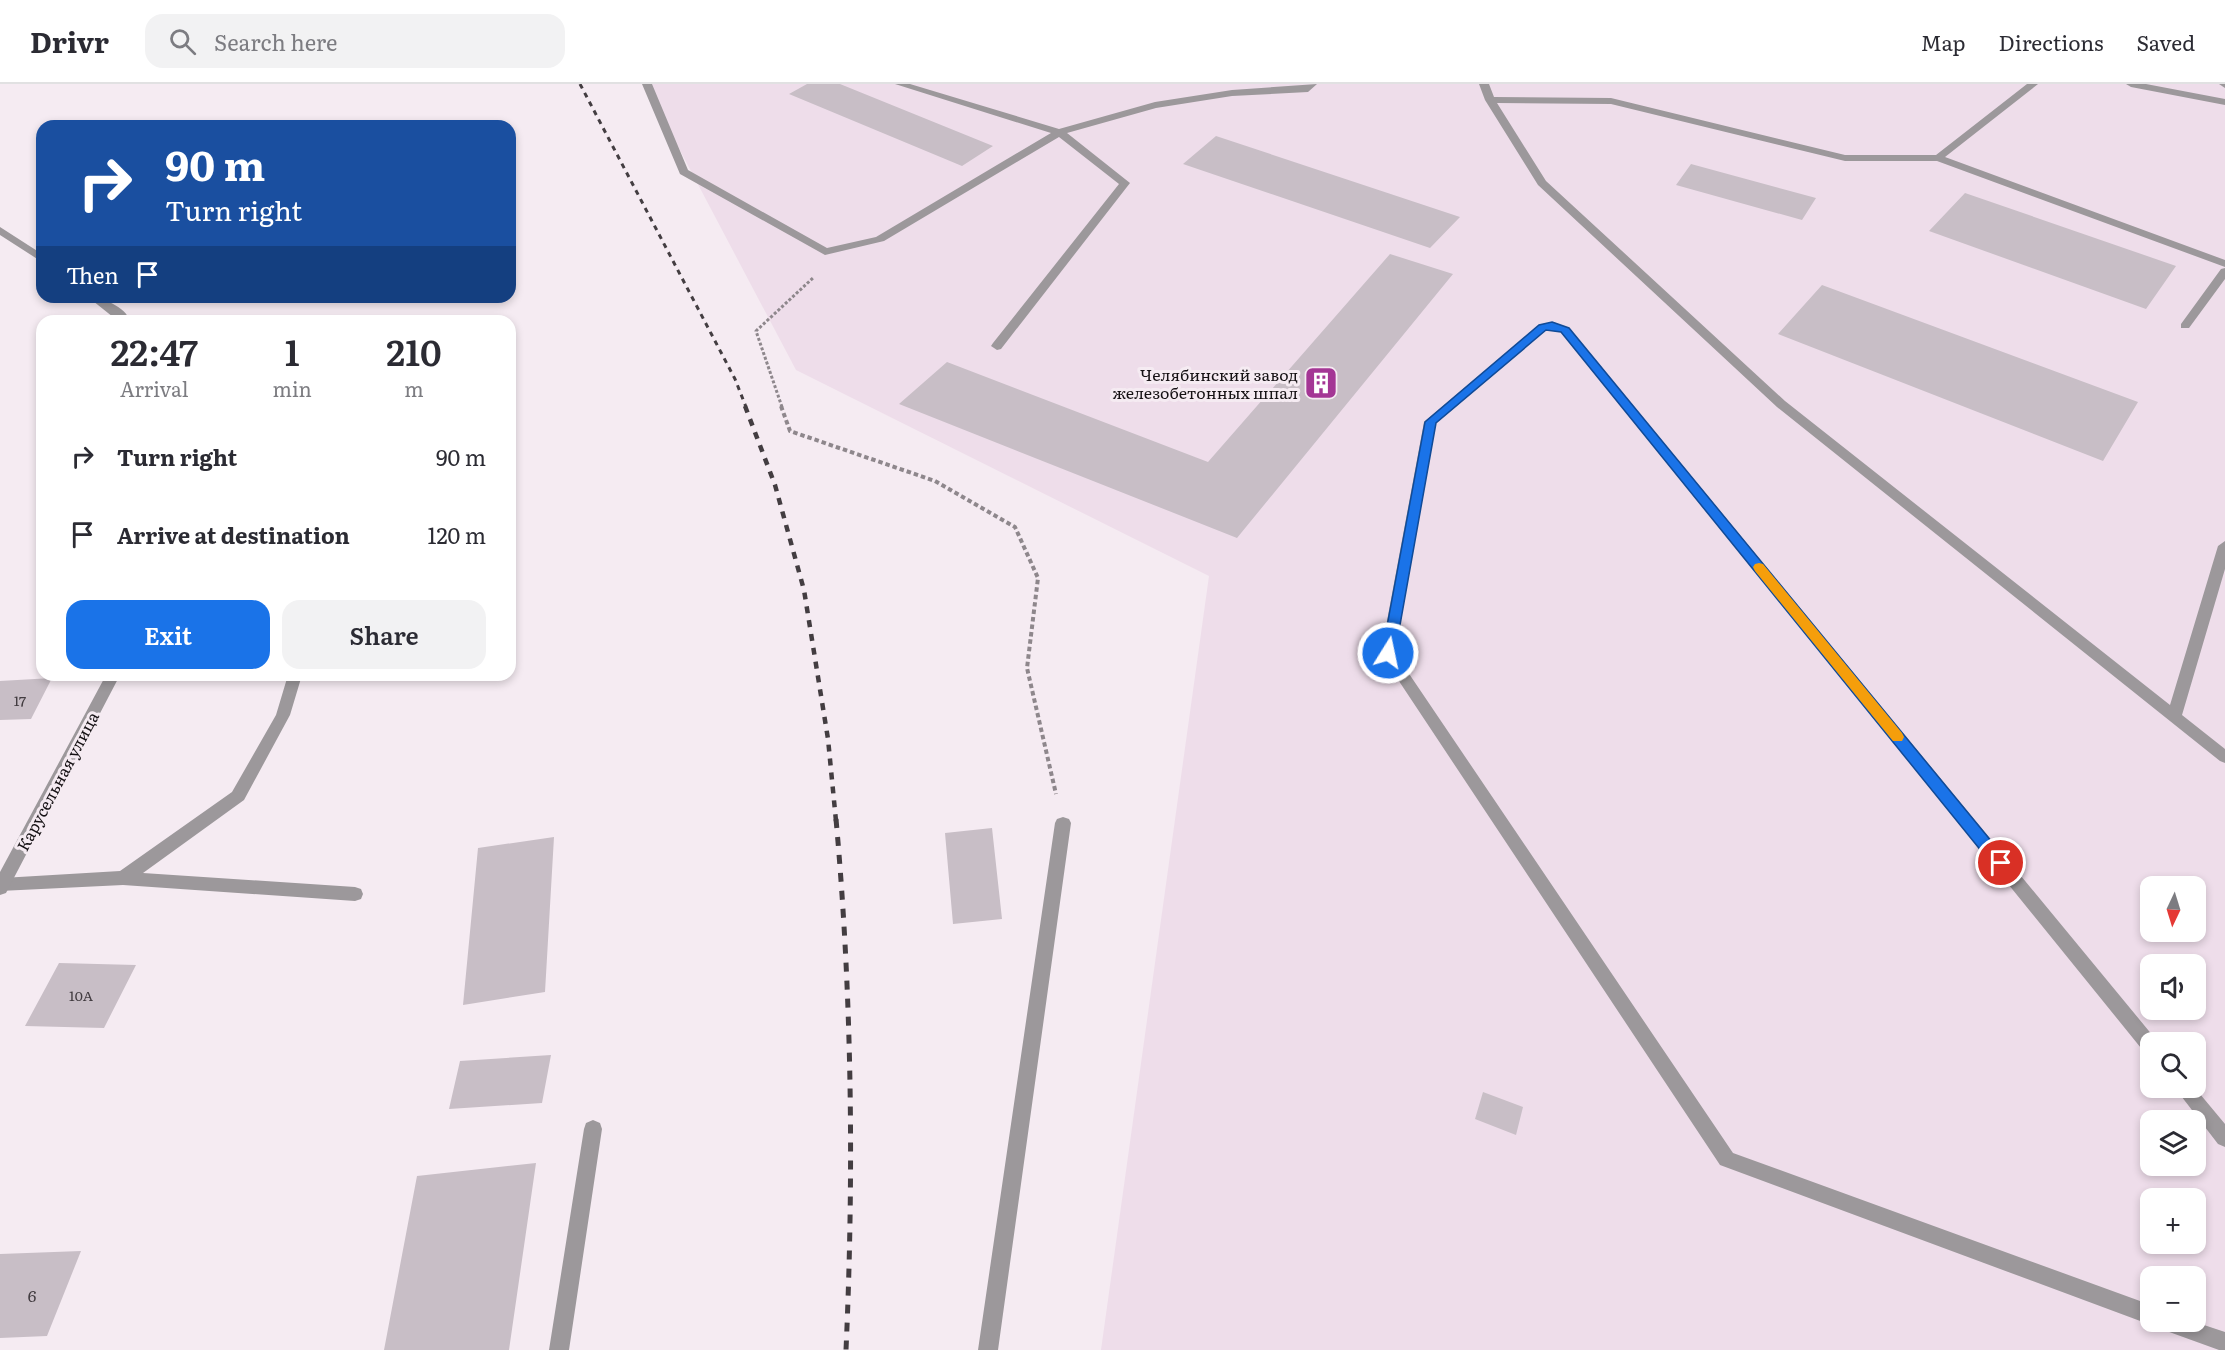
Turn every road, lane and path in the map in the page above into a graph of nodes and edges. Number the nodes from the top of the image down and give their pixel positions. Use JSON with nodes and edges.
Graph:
{"nodes":[{"id":1,"x":647,"y":84,"type":"edge"},
{"id":2,"x":900,"y":84,"type":"edge"},
{"id":3,"x":1209,"y":84,"type":"edge"},
{"id":4,"x":1312,"y":84,"type":"edge"},
{"id":5,"x":1484,"y":84,"type":"edge"},
{"id":6,"x":2033,"y":84,"type":"edge"},
{"id":7,"x":2131,"y":84,"type":"edge"},
{"id":8,"x":1233,"y":93,"type":"junction"},
{"id":9,"x":1490,"y":100,"type":"junction"},
{"id":10,"x":2225,"y":102,"type":"edge"},
{"id":11,"x":1059,"y":132,"type":"junction"},
{"id":12,"x":1938,"y":158,"type":"junction"},
{"id":13,"x":0,"y":230,"type":"edge"},
{"id":14,"x":825,"y":252,"type":"junction"},
{"id":15,"x":36,"y":255,"type":"edge"},
{"id":16,"x":2225,"y":264,"type":"edge"},
{"id":17,"x":2225,"y":271,"type":"edge"},
{"id":18,"x":103,"y":303,"type":"edge"},
{"id":19,"x":120,"y":315,"type":"edge"},
{"id":20,"x":2185,"y":326,"type":"dead end"},
{"id":21,"x":997,"y":346,"type":"dead end"},
{"id":22,"x":2225,"y":546,"type":"edge"},
{"id":23,"x":111,"y":681,"type":"edge"},
{"id":24,"x":293,"y":681,"type":"edge"},
{"id":25,"x":2174,"y":716,"type":"junction"},
{"id":26,"x":2225,"y":757,"type":"edge"},
{"id":27,"x":1063,"y":823,"type":"joint"},
{"id":28,"x":123,"y":878,"type":"junction"},
{"id":29,"x":1,"y":886,"type":"edge"},
{"id":30,"x":355,"y":894,"type":"dead end"},
{"id":31,"x":2140,"y":1034,"type":"edge"},
{"id":32,"x":2192,"y":1098,"type":"edge"},
{"id":33,"x":593,"y":1129,"type":"dead end"},
{"id":34,"x":2225,"y":1138,"type":"edge"},
{"id":35,"x":2140,"y":1311,"type":"edge"},
{"id":36,"x":2196,"y":1332,"type":"edge"},
{"id":37,"x":2225,"y":1342,"type":"edge"},
{"id":38,"x":559,"y":1350,"type":"edge"},
{"id":39,"x":988,"y":1350,"type":"edge"}],
"edges":[{"from":1,"to":14,"type":"street"},
{"from":2,"to":11,"type":"street"},
{"from":3,"to":8,"type":"street"},
{"from":4,"to":8,"type":"street"},
{"from":5,"to":9,"type":"street"},
{"from":6,"to":12,"type":"street"},
{"from":7,"to":10,"type":"street"},
{"from":8,"to":11,"type":"street"},
{"from":9,"to":12,"type":"street"},
{"from":9,"to":25,"type":"street"},
{"from":11,"to":14,"type":"street"},
{"from":11,"to":21,"type":"street"},
{"from":12,"to":16,"type":"street"},
{"from":13,"to":15,"type":"street"},
{"from":14,"to":27,"type":"path"},
{"from":17,"to":20,"type":"street"},
{"from":18,"to":19,"type":"street"},
{"from":22,"to":25,"type":"street"},
{"from":23,"to":29,"type":"street","name":"Карусельная улица"},
{"from":24,"to":28,"type":"street"},
{"from":25,"to":26,"type":"street"},
{"from":27,"to":39,"type":"street"},
{"from":28,"to":29,"type":"street"},
{"from":28,"to":30,"type":"street"},
{"from":31,"to":35,"type":"street"},
{"from":32,"to":34,"type":"street"},
{"from":33,"to":38,"type":"street"},
{"from":36,"to":37,"type":"street"}]}
